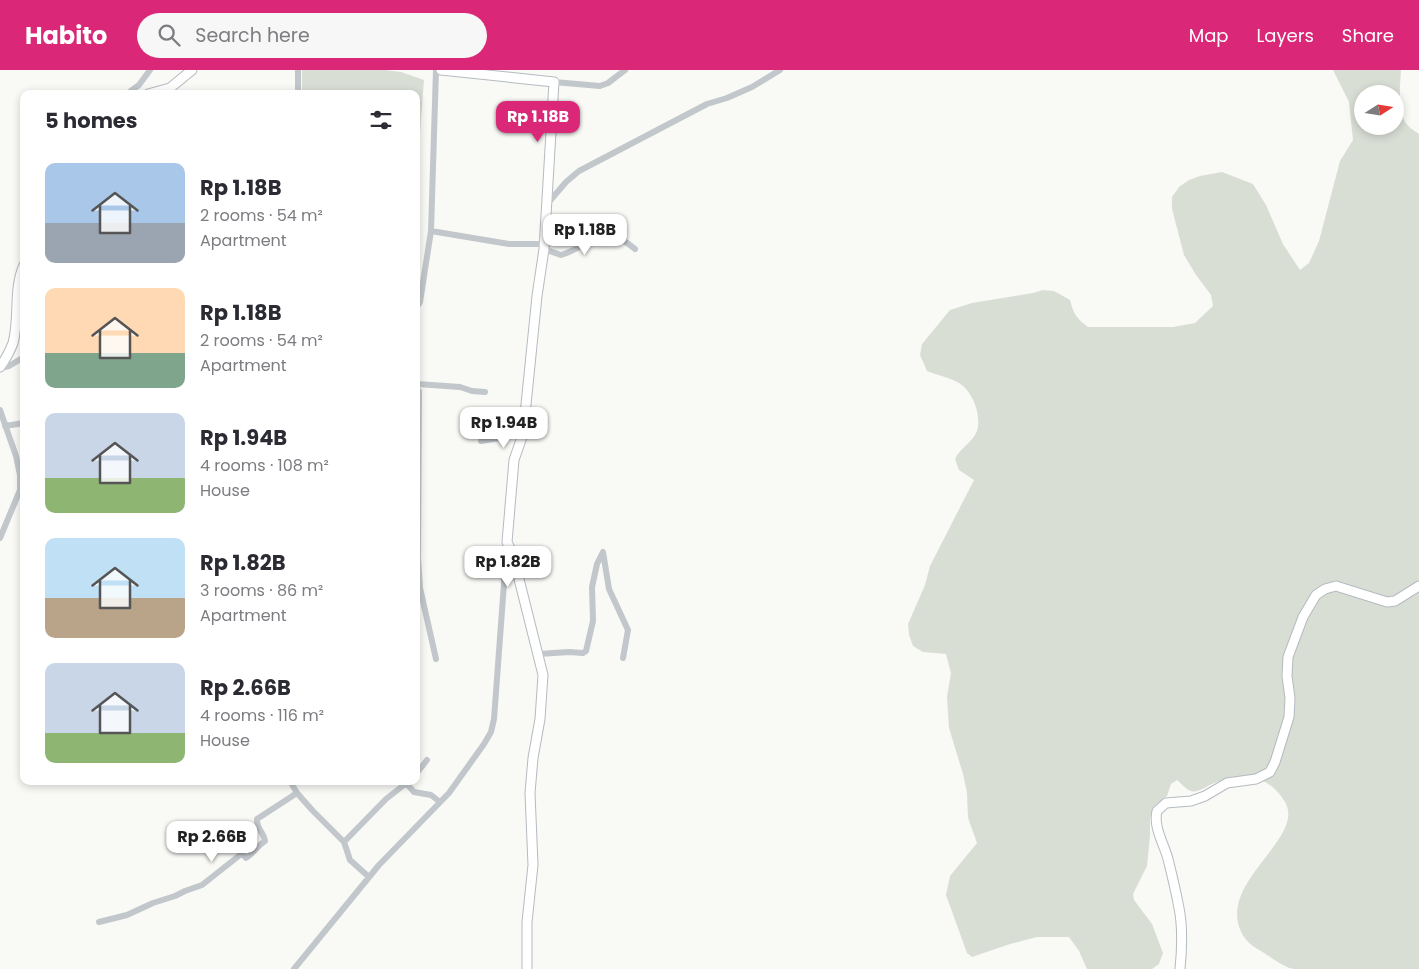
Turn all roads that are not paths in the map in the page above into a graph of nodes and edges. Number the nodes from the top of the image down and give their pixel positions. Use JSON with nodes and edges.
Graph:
{"nodes":[{"id":1,"x":150,"y":70,"type":"edge"},
{"id":2,"x":192,"y":70,"type":"edge"},
{"id":3,"x":298,"y":70,"type":"edge"},
{"id":4,"x":436,"y":70,"type":"edge"},
{"id":5,"x":441,"y":70,"type":"edge"},
{"id":6,"x":625,"y":70,"type":"edge"},
{"id":7,"x":780,"y":70,"type":"edge"},
{"id":8,"x":554,"y":82,"type":"junction"},
{"id":9,"x":132,"y":90,"type":"edge"},
{"id":10,"x":163,"y":90,"type":"edge"},
{"id":11,"x":298,"y":90,"type":"edge"},
{"id":12,"x":546,"y":206,"type":"junction"},
{"id":13,"x":431,"y":231,"type":"junction"},
{"id":14,"x":544,"y":247,"type":"junction"},
{"id":15,"x":635,"y":249,"type":"dead end"},
{"id":16,"x":20,"y":281,"type":"edge"},
{"id":17,"x":420,"y":302,"type":"edge"},
{"id":18,"x":20,"y":359,"type":"edge"},
{"id":19,"x":0,"y":368,"type":"edge"},
{"id":20,"x":420,"y":386,"type":"edge"},
{"id":21,"x":484,"y":392,"type":"dead end"},
{"id":22,"x":0,"y":410,"type":"edge"},
{"id":23,"x":20,"y":424,"type":"edge"},
{"id":24,"x":5,"y":426,"type":"junction"},
{"id":25,"x":523,"y":434,"type":"junction"},
{"id":26,"x":481,"y":441,"type":"dead end"},
{"id":27,"x":17,"y":500,"type":"junction"},
{"id":28,"x":20,"y":502,"type":"edge"},
{"id":29,"x":0,"y":538,"type":"edge"},
{"id":30,"x":507,"y":542,"type":"junction"},
{"id":31,"x":1419,"y":586,"type":"edge"},
{"id":32,"x":420,"y":588,"type":"edge"},
{"id":33,"x":539,"y":654,"type":"junction"},
{"id":34,"x":623,"y":658,"type":"dead end"},
{"id":35,"x":436,"y":659,"type":"dead end"},
{"id":36,"x":427,"y":760,"type":"dead end"},
{"id":37,"x":420,"y":769,"type":"edge"},
{"id":38,"x":292,"y":785,"type":"edge"},
{"id":39,"x":404,"y":785,"type":"edge"},
{"id":40,"x":410,"y":785,"type":"edge"},
{"id":41,"x":297,"y":793,"type":"junction"},
{"id":42,"x":440,"y":802,"type":"junction"},
{"id":43,"x":344,"y":842,"type":"junction"},
{"id":44,"x":369,"y":877,"type":"junction"},
{"id":45,"x":99,"y":922,"type":"dead end"},
{"id":46,"x":294,"y":969,"type":"edge"},
{"id":47,"x":527,"y":969,"type":"edge"},
{"id":48,"x":1180,"y":969,"type":"edge"}],
"edges":[{"from":1,"to":9,"type":"street"},
{"from":2,"to":10,"type":"street"},
{"from":3,"to":11,"type":"street"},
{"from":4,"to":13,"type":"street"},
{"from":5,"to":8,"type":"street"},
{"from":6,"to":8,"type":"street"},
{"from":7,"to":12,"type":"street"},
{"from":8,"to":12,"type":"street"},
{"from":12,"to":14,"type":"street"},
{"from":13,"to":14,"type":"street"},
{"from":13,"to":17,"type":"street"},
{"from":14,"to":15,"type":"street"},
{"from":14,"to":25,"type":"street"},
{"from":16,"to":19,"type":"street"},
{"from":18,"to":19,"type":"street"},
{"from":20,"to":21,"type":"street"},
{"from":22,"to":24,"type":"street"},
{"from":23,"to":24,"type":"street"},
{"from":24,"to":27,"type":"street"},
{"from":25,"to":26,"type":"street"},
{"from":25,"to":30,"type":"street"},
{"from":27,"to":28,"type":"street"},
{"from":27,"to":29,"type":"street"},
{"from":30,"to":33,"type":"street"},
{"from":30,"to":42,"type":"street"},
{"from":31,"to":48,"type":"street"},
{"from":32,"to":35,"type":"street"},
{"from":33,"to":34,"type":"street"},
{"from":33,"to":47,"type":"street"},
{"from":36,"to":37,"type":"street"},
{"from":38,"to":41,"type":"street"},
{"from":39,"to":43,"type":"street"},
{"from":40,"to":42,"type":"street"},
{"from":41,"to":43,"type":"street"},
{"from":41,"to":45,"type":"street"},
{"from":42,"to":44,"type":"street"},
{"from":43,"to":44,"type":"street"},
{"from":44,"to":46,"type":"street"}]}
